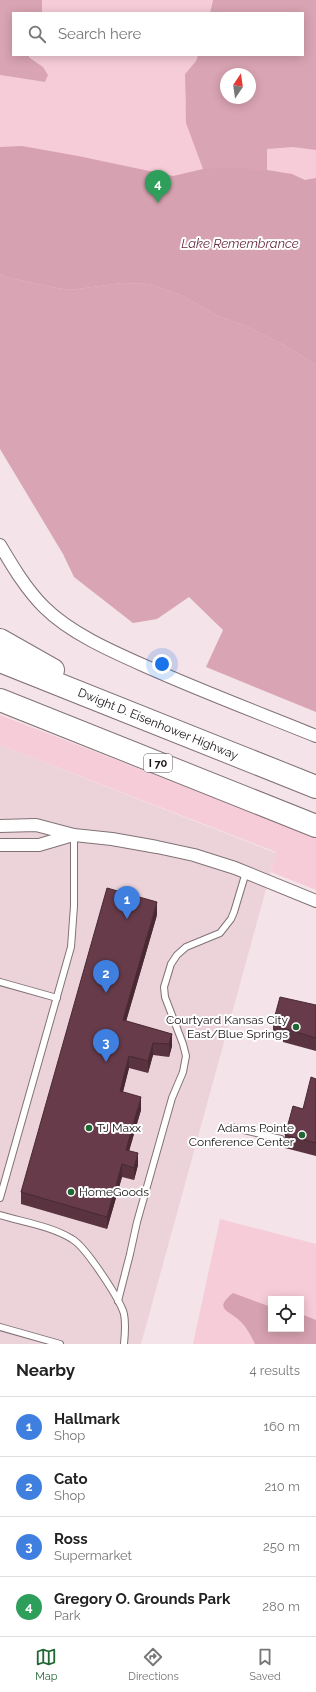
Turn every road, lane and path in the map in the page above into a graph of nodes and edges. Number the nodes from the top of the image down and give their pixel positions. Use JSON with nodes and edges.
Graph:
{"nodes":[{"id":1,"x":0,"y":545,"type":"edge"},
{"id":2,"x":0,"y":640,"type":"edge"},
{"id":3,"x":0,"y":661,"type":"edge"},
{"id":4,"x":0,"y":700,"type":"edge"},
{"id":5,"x":122,"y":709,"type":"junction"},
{"id":6,"x":316,"y":736,"type":"edge"},
{"id":7,"x":316,"y":787,"type":"edge"},
{"id":8,"x":0,"y":826,"type":"edge"},
{"id":9,"x":316,"y":826,"type":"edge"},
{"id":10,"x":74,"y":835,"type":"junction"},
{"id":11,"x":0,"y":845,"type":"edge"},
{"id":12,"x":246,"y":872,"type":"junction"},
{"id":13,"x":316,"y":901,"type":"edge"},
{"id":14,"x":0,"y":982,"type":"edge"},
{"id":15,"x":57,"y":998,"type":"junction"},
{"id":16,"x":231,"y":1126,"type":"dead end"},
{"id":17,"x":281,"y":1139,"type":"dead end"},
{"id":18,"x":0,"y":1198,"type":"edge"},
{"id":19,"x":0,"y":1216,"type":"edge"},
{"id":20,"x":118,"y":1301,"type":"junction"},
{"id":21,"x":0,"y":1327,"type":"edge"},
{"id":22,"x":60,"y":1344,"type":"edge"},
{"id":23,"x":124,"y":1344,"type":"edge"}],
"edges":[{"from":1,"to":6,"type":"street"},
{"from":2,"to":5,"type":"highway"},
{"from":3,"to":5,"type":"highway","name":"Dwight D. Eisenhower Highway"},
{"from":4,"to":9,"type":"highway","number":"I 70"},
{"from":5,"to":7,"type":"highway","name":"Dwight D. Eisenhower Highway"},
{"from":8,"to":10,"type":"street"},
{"from":10,"to":11,"type":"street"},
{"from":10,"to":12,"type":"street"},
{"from":10,"to":15,"type":"lane"},
{"from":12,"to":13,"type":"street"},
{"from":12,"to":20,"type":"lane"},
{"from":14,"to":15,"type":"lane"},
{"from":15,"to":18,"type":"lane"},
{"from":16,"to":17,"type":"lane"},
{"from":19,"to":20,"type":"lane"},
{"from":20,"to":23,"type":"lane"},
{"from":21,"to":22,"type":"lane"}]}
